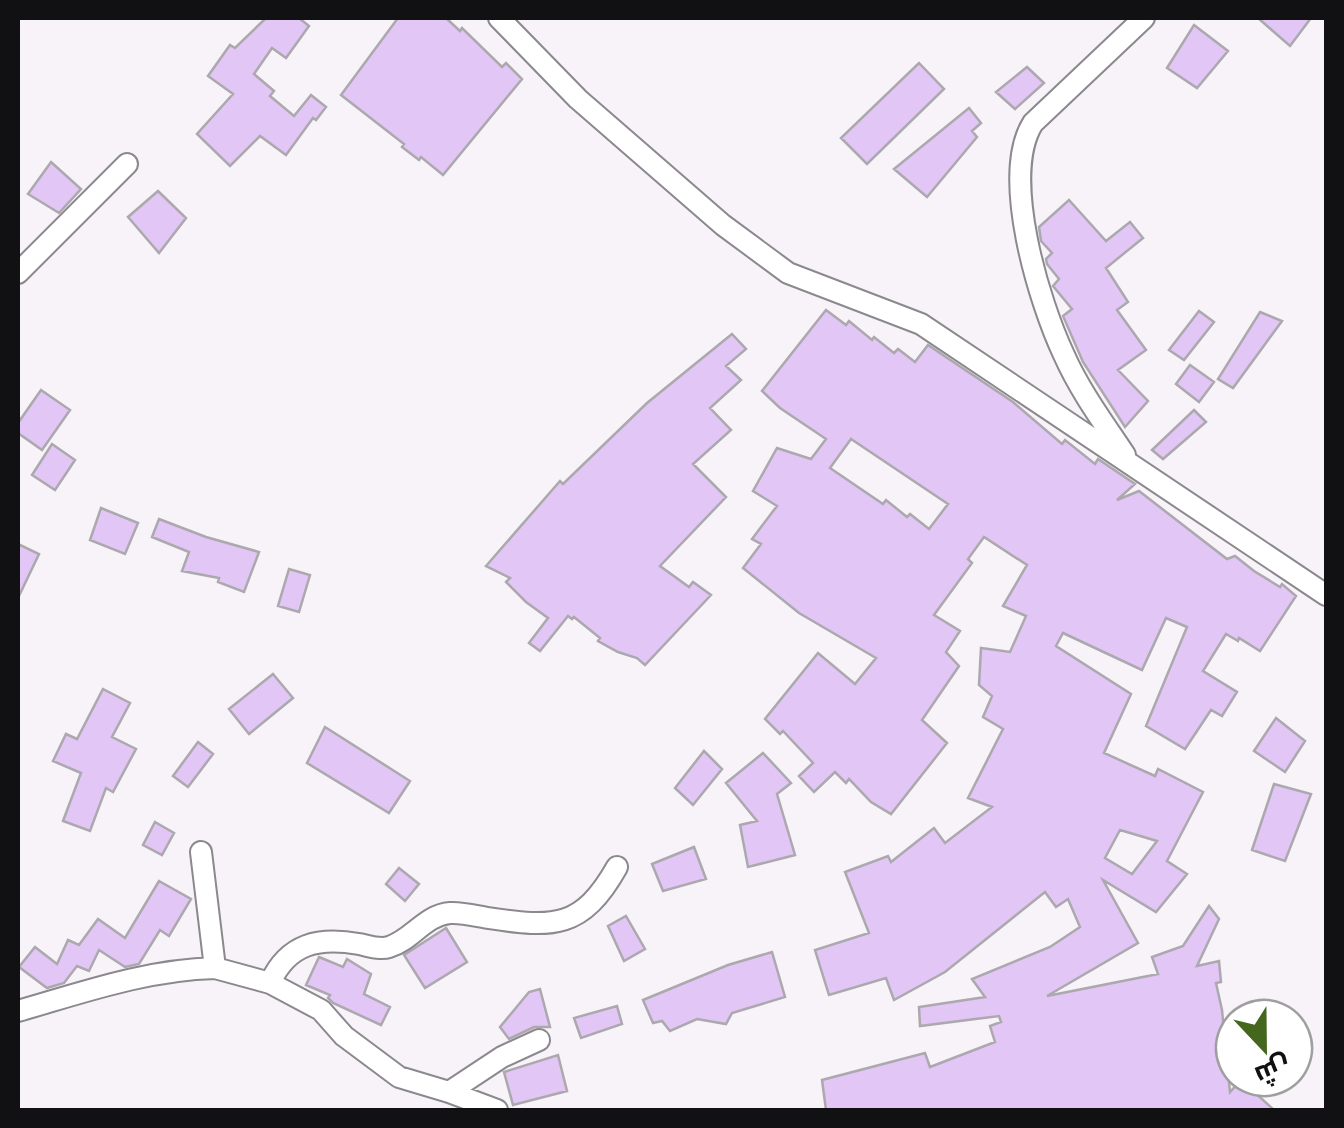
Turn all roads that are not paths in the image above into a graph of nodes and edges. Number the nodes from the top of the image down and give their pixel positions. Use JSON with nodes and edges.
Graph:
{"nodes":[{"id":1,"x":500,"y":18,"type":"edge"},
{"id":2,"x":1144,"y":18,"type":"edge"},
{"id":3,"x":127,"y":164,"type":"dead end"},
{"id":4,"x":18,"y":273,"type":"edge"},
{"id":5,"x":1131,"y":465,"type":"junction"},
{"id":6,"x":1326,"y":594,"type":"edge"},
{"id":7,"x":201,"y":852,"type":"dead end"},
{"id":8,"x":617,"y":867,"type":"dead end"},
{"id":9,"x":215,"y":968,"type":"junction"},
{"id":10,"x":270,"y":983,"type":"junction"},
{"id":11,"x":18,"y":1011,"type":"edge"},
{"id":12,"x":538,"y":1040,"type":"dead end"},
{"id":13,"x":450,"y":1092,"type":"junction"},
{"id":14,"x":497,"y":1110,"type":"edge"}],
"edges":[{"from":1,"to":5,"type":"street"},
{"from":2,"to":5,"type":"street"},
{"from":3,"to":4,"type":"street"},
{"from":5,"to":6,"type":"street"},
{"from":7,"to":9,"type":"street"},
{"from":8,"to":10,"type":"street"},
{"from":9,"to":10,"type":"street"},
{"from":9,"to":11,"type":"street"},
{"from":10,"to":13,"type":"street"},
{"from":12,"to":13,"type":"street"},
{"from":13,"to":14,"type":"street"}]}
